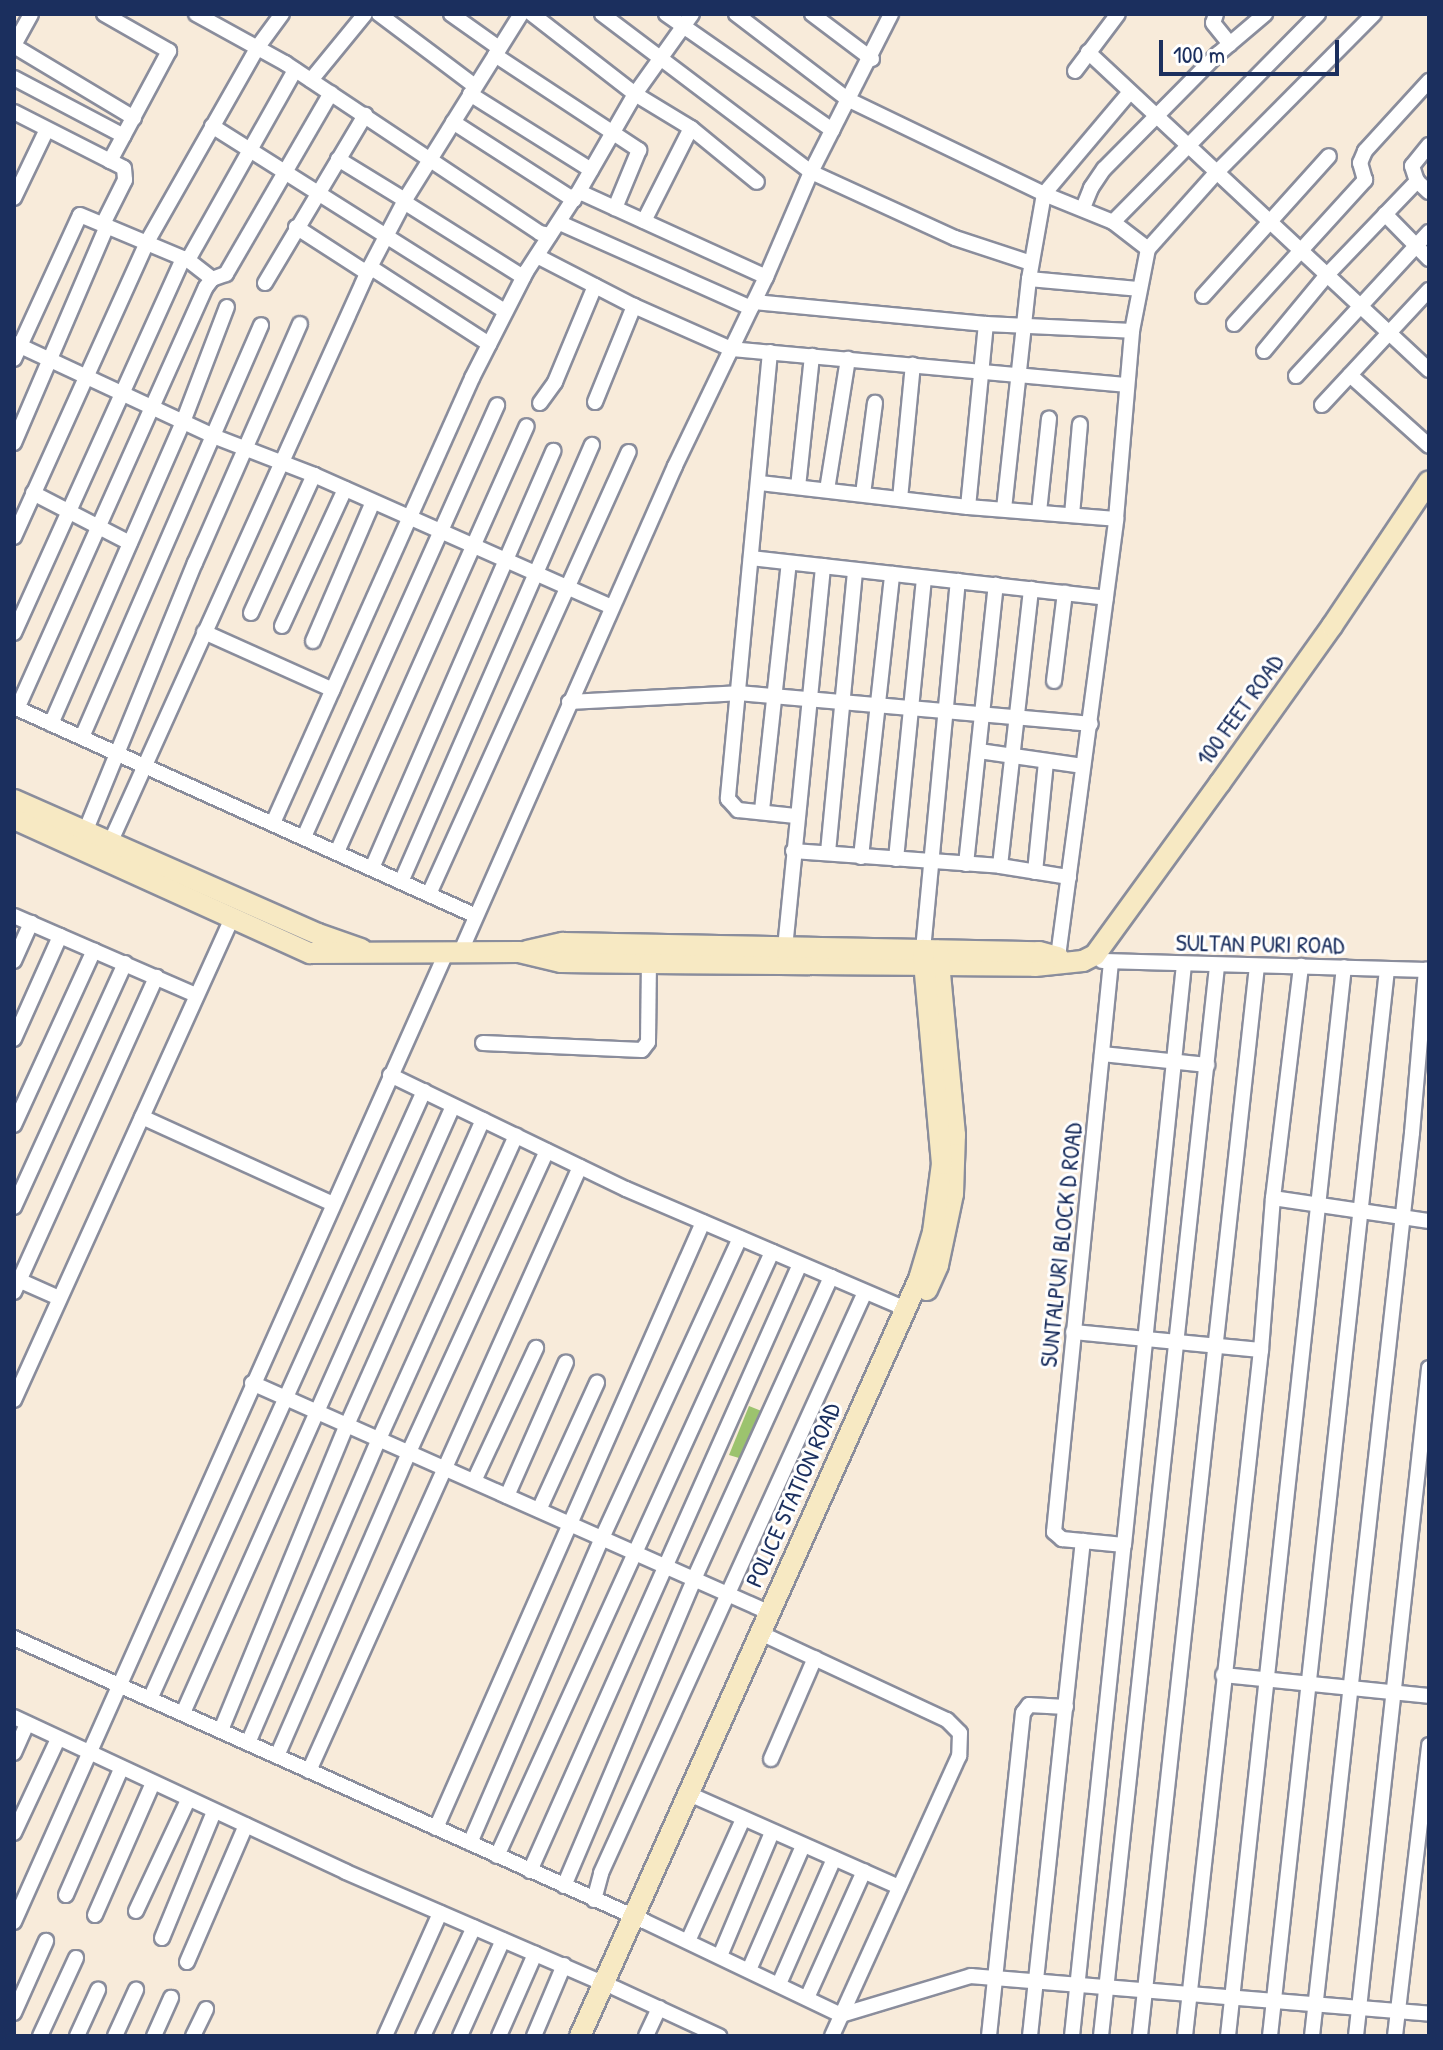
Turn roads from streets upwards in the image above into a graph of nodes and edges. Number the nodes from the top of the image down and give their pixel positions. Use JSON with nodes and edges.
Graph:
{"nodes":[{"id":1,"x":104,"y":14,"type":"edge"},
{"id":2,"x":196,"y":14,"type":"edge"},
{"id":3,"x":282,"y":14,"type":"edge"},
{"id":4,"x":365,"y":14,"type":"edge"},
{"id":5,"x":379,"y":14,"type":"edge"},
{"id":6,"x":451,"y":14,"type":"edge"},
{"id":7,"x":521,"y":14,"type":"edge"},
{"id":8,"x":532,"y":14,"type":"edge"},
{"id":9,"x":602,"y":14,"type":"edge"},
{"id":10,"x":666,"y":14,"type":"edge"},
{"id":11,"x":692,"y":14,"type":"edge"},
{"id":12,"x":736,"y":14,"type":"edge"},
{"id":13,"x":812,"y":14,"type":"edge"},
{"id":14,"x":891,"y":14,"type":"edge"},
{"id":15,"x":1118,"y":14,"type":"edge"},
{"id":16,"x":1216,"y":14,"type":"edge"},
{"id":17,"x":1265,"y":14,"type":"edge"},
{"id":18,"x":1318,"y":14,"type":"edge"},
{"id":19,"x":1374,"y":14,"type":"edge"},
{"id":20,"x":27,"y":16,"type":"edge"},
{"id":21,"x":683,"y":27,"type":"junction"},
{"id":22,"x":1230,"y":44,"type":"junction"},
{"id":23,"x":14,"y":46,"type":"edge"},
{"id":24,"x":257,"y":48,"type":"junction"},
{"id":25,"x":497,"y":51,"type":"junction"},
{"id":26,"x":1088,"y":52,"type":"junction"},
{"id":27,"x":661,"y":58,"type":"junction"},
{"id":28,"x":872,"y":59,"type":"junction"},
{"id":29,"x":295,"y":70,"type":"junction"},
{"id":30,"x":1075,"y":71,"type":"dead end"},
{"id":31,"x":14,"y":78,"type":"edge"},
{"id":32,"x":311,"y":80,"type":"junction"},
{"id":33,"x":1429,"y":81,"type":"edge"},
{"id":34,"x":472,"y":90,"type":"junction"},
{"id":35,"x":1130,"y":92,"type":"junction"},
{"id":36,"x":331,"y":93,"type":"junction"},
{"id":37,"x":635,"y":94,"type":"junction"},
{"id":38,"x":847,"y":99,"type":"junction"},
{"id":39,"x":14,"y":112,"type":"edge"},
{"id":40,"x":365,"y":115,"type":"junction"},
{"id":41,"x":1155,"y":117,"type":"junction"},
{"id":42,"x":134,"y":118,"type":"junction"},
{"id":43,"x":453,"y":122,"type":"junction"},
{"id":44,"x":212,"y":126,"type":"junction"},
{"id":45,"x":691,"y":128,"type":"junction"},
{"id":46,"x":47,"y":129,"type":"junction"},
{"id":47,"x":832,"y":130,"type":"junction"},
{"id":48,"x":612,"y":134,"type":"junction"},
{"id":49,"x":124,"y":136,"type":"junction"},
{"id":50,"x":1429,"y":145,"type":"edge"},
{"id":51,"x":1187,"y":146,"type":"junction"},
{"id":52,"x":249,"y":147,"type":"junction"},
{"id":53,"x":1329,"y":156,"type":"dead end"},
{"id":54,"x":430,"y":158,"type":"junction"},
{"id":55,"x":338,"y":159,"type":"junction"},
{"id":56,"x":110,"y":161,"type":"junction"},
{"id":57,"x":591,"y":170,"type":"junction"},
{"id":58,"x":284,"y":171,"type":"junction"},
{"id":59,"x":811,"y":172,"type":"junction"},
{"id":60,"x":1216,"y":173,"type":"junction"},
{"id":61,"x":1417,"y":181,"type":"junction"},
{"id":62,"x":757,"y":182,"type":"dead end"},
{"id":63,"x":317,"y":191,"type":"junction"},
{"id":64,"x":1429,"y":192,"type":"edge"},
{"id":65,"x":1044,"y":194,"type":"junction"},
{"id":66,"x":576,"y":197,"type":"junction"},
{"id":67,"x":14,"y":198,"type":"edge"},
{"id":68,"x":404,"y":201,"type":"junction"},
{"id":69,"x":615,"y":208,"type":"junction"},
{"id":70,"x":1083,"y":208,"type":"junction"},
{"id":71,"x":1385,"y":214,"type":"junction"},
{"id":72,"x":644,"y":221,"type":"junction"},
{"id":73,"x":1113,"y":222,"type":"junction"},
{"id":74,"x":1270,"y":223,"type":"junction"},
{"id":75,"x":105,"y":225,"type":"junction"},
{"id":76,"x":296,"y":227,"type":"junction"},
{"id":77,"x":555,"y":229,"type":"junction"},
{"id":78,"x":1429,"y":232,"type":"edge"},
{"id":79,"x":385,"y":238,"type":"junction"},
{"id":80,"x":147,"y":242,"type":"junction"},
{"id":81,"x":1415,"y":248,"type":"junction"},
{"id":82,"x":1148,"y":249,"type":"junction"},
{"id":83,"x":1300,"y":252,"type":"junction"},
{"id":84,"x":537,"y":256,"type":"junction"},
{"id":85,"x":185,"y":259,"type":"junction"},
{"id":86,"x":1429,"y":259,"type":"edge"},
{"id":87,"x":1031,"y":263,"type":"junction"},
{"id":88,"x":369,"y":270,"type":"junction"},
{"id":89,"x":1326,"y":276,"type":"junction"},
{"id":90,"x":523,"y":277,"type":"junction"},
{"id":91,"x":766,"y":277,"type":"junction"},
{"id":92,"x":212,"y":279,"type":"junction"},
{"id":93,"x":1029,"y":279,"type":"junction"},
{"id":94,"x":265,"y":283,"type":"dead end"},
{"id":95,"x":595,"y":286,"type":"junction"},
{"id":96,"x":1138,"y":289,"type":"junction"},
{"id":97,"x":1428,"y":293,"type":"edge"},
{"id":98,"x":1203,"y":296,"type":"dead end"},
{"id":99,"x":752,"y":305,"type":"junction"},
{"id":100,"x":1359,"y":305,"type":"junction"},
{"id":101,"x":634,"y":306,"type":"junction"},
{"id":102,"x":227,"y":307,"type":"dead end"},
{"id":103,"x":505,"y":311,"type":"junction"},
{"id":104,"x":300,"y":324,"type":"dead end"},
{"id":105,"x":986,"y":324,"type":"junction"},
{"id":106,"x":1234,"y":324,"type":"dead end"},
{"id":107,"x":261,"y":325,"type":"dead end"},
{"id":108,"x":1024,"y":325,"type":"junction"},
{"id":109,"x":1132,"y":331,"type":"junction"},
{"id":110,"x":1389,"y":333,"type":"junction"},
{"id":111,"x":489,"y":344,"type":"junction"},
{"id":112,"x":16,"y":349,"type":"edge"},
{"id":113,"x":731,"y":349,"type":"junction"},
{"id":114,"x":1264,"y":351,"type":"dead end"},
{"id":115,"x":770,"y":352,"type":"junction"},
{"id":116,"x":812,"y":356,"type":"junction"},
{"id":117,"x":848,"y":359,"type":"junction"},
{"id":118,"x":50,"y":360,"type":"junction"},
{"id":119,"x":913,"y":365,"type":"junction"},
{"id":120,"x":1429,"y":370,"type":"edge"},
{"id":121,"x":981,"y":373,"type":"junction"},
{"id":122,"x":1350,"y":375,"type":"junction"},
{"id":123,"x":1296,"y":376,"type":"dead end"},
{"id":124,"x":1021,"y":377,"type":"junction"},
{"id":125,"x":86,"y":379,"type":"junction"},
{"id":126,"x":1126,"y":385,"type":"junction"},
{"id":127,"x":124,"y":394,"type":"junction"},
{"id":128,"x":595,"y":402,"type":"dead end"},
{"id":129,"x":540,"y":403,"type":"dead end"},
{"id":130,"x":875,"y":403,"type":"dead end"},
{"id":131,"x":497,"y":405,"type":"dead end"},
{"id":132,"x":1322,"y":405,"type":"dead end"},
{"id":133,"x":153,"y":406,"type":"junction"},
{"id":134,"x":1049,"y":419,"type":"dead end"},
{"id":135,"x":183,"y":422,"type":"junction"},
{"id":136,"x":1080,"y":424,"type":"dead end"},
{"id":137,"x":527,"y":426,"type":"dead end"},
{"id":138,"x":213,"y":436,"type":"junction"},
{"id":139,"x":14,"y":443,"type":"edge"},
{"id":140,"x":592,"y":445,"type":"dead end"},
{"id":141,"x":1429,"y":446,"type":"edge"},
{"id":142,"x":247,"y":450,"type":"junction"},
{"id":143,"x":553,"y":451,"type":"dead end"},
{"id":144,"x":629,"y":452,"type":"dead end"},
{"id":145,"x":279,"y":464,"type":"junction"},
{"id":146,"x":314,"y":475,"type":"junction"},
{"id":147,"x":1429,"y":481,"type":"edge"},
{"id":148,"x":760,"y":483,"type":"junction"},
{"id":149,"x":798,"y":487,"type":"junction"},
{"id":150,"x":345,"y":489,"type":"junction"},
{"id":151,"x":827,"y":490,"type":"junction"},
{"id":152,"x":33,"y":493,"type":"junction"},
{"id":153,"x":863,"y":494,"type":"junction"},
{"id":154,"x":900,"y":499,"type":"junction"},
{"id":155,"x":373,"y":502,"type":"junction"},
{"id":156,"x":968,"y":507,"type":"junction"},
{"id":157,"x":69,"y":509,"type":"junction"},
{"id":158,"x":1004,"y":509,"type":"junction"},
{"id":159,"x":1039,"y":512,"type":"junction"},
{"id":160,"x":1072,"y":515,"type":"junction"},
{"id":161,"x":411,"y":518,"type":"junction"},
{"id":162,"x":1116,"y":519,"type":"junction"},
{"id":163,"x":100,"y":525,"type":"junction"},
{"id":164,"x":443,"y":532,"type":"junction"},
{"id":165,"x":14,"y":537,"type":"edge"},
{"id":166,"x":130,"y":543,"type":"junction"},
{"id":167,"x":476,"y":547,"type":"junction"},
{"id":168,"x":751,"y":558,"type":"junction"},
{"id":169,"x":507,"y":560,"type":"junction"},
{"id":170,"x":789,"y":563,"type":"junction"},
{"id":171,"x":823,"y":566,"type":"junction"},
{"id":172,"x":855,"y":570,"type":"junction"},
{"id":173,"x":536,"y":573,"type":"junction"},
{"id":174,"x":892,"y":574,"type":"junction"},
{"id":175,"x":924,"y":578,"type":"junction"},
{"id":176,"x":958,"y":581,"type":"junction"},
{"id":177,"x":996,"y":585,"type":"junction"},
{"id":178,"x":569,"y":588,"type":"junction"},
{"id":179,"x":1031,"y":589,"type":"junction"},
{"id":180,"x":1065,"y":593,"type":"junction"},
{"id":181,"x":1106,"y":598,"type":"junction"},
{"id":182,"x":612,"y":607,"type":"junction"},
{"id":183,"x":251,"y":613,"type":"dead end"},
{"id":184,"x":282,"y":626,"type":"dead end"},
{"id":185,"x":204,"y":632,"type":"junction"},
{"id":186,"x":14,"y":633,"type":"edge"},
{"id":187,"x":313,"y":641,"type":"dead end"},
{"id":188,"x":1054,"y":681,"type":"dead end"},
{"id":189,"x":333,"y":690,"type":"junction"},
{"id":190,"x":738,"y":693,"type":"junction"},
{"id":191,"x":776,"y":696,"type":"junction"},
{"id":192,"x":810,"y":699,"type":"junction"},
{"id":193,"x":569,"y":702,"type":"junction"},
{"id":194,"x":841,"y":702,"type":"junction"},
{"id":195,"x":877,"y":705,"type":"junction"},
{"id":196,"x":16,"y":708,"type":"edge"},
{"id":197,"x":912,"y":708,"type":"junction"},
{"id":198,"x":944,"y":711,"type":"junction"},
{"id":199,"x":983,"y":714,"type":"junction"},
{"id":200,"x":1016,"y":717,"type":"junction"},
{"id":201,"x":51,"y":724,"type":"junction"},
{"id":202,"x":1091,"y":724,"type":"junction"},
{"id":203,"x":82,"y":737,"type":"junction"},
{"id":204,"x":979,"y":751,"type":"junction"},
{"id":205,"x":115,"y":752,"type":"junction"},
{"id":206,"x":1012,"y":756,"type":"junction"},
{"id":207,"x":1046,"y":762,"type":"junction"},
{"id":208,"x":143,"y":764,"type":"junction"},
{"id":209,"x":1083,"y":766,"type":"junction"},
{"id":210,"x":14,"y":800,"type":"edge"},
{"id":211,"x":762,"y":810,"type":"junction"},
{"id":212,"x":796,"y":816,"type":"junction"},
{"id":213,"x":14,"y":819,"type":"edge"},
{"id":214,"x":273,"y":823,"type":"junction"},
{"id":215,"x":85,"y":832,"type":"junction"},
{"id":216,"x":304,"y":837,"type":"junction"},
{"id":217,"x":110,"y":843,"type":"junction"},
{"id":218,"x":793,"y":851,"type":"junction"},
{"id":219,"x":337,"y":852,"type":"junction"},
{"id":220,"x":828,"y":852,"type":"junction"},
{"id":221,"x":861,"y":857,"type":"junction"},
{"id":222,"x":896,"y":859,"type":"junction"},
{"id":223,"x":931,"y":861,"type":"junction"},
{"id":224,"x":966,"y":864,"type":"junction"},
{"id":225,"x":1000,"y":866,"type":"junction"},
{"id":226,"x":372,"y":868,"type":"junction"},
{"id":227,"x":1035,"y":872,"type":"junction"},
{"id":228,"x":1069,"y":877,"type":"junction"},
{"id":229,"x":401,"y":882,"type":"junction"},
{"id":230,"x":429,"y":894,"type":"junction"},
{"id":231,"x":474,"y":915,"type":"junction"},
{"id":232,"x":14,"y":916,"type":"edge"},
{"id":233,"x":232,"y":918,"type":"junction"},
{"id":234,"x":31,"y":923,"type":"junction"},
{"id":235,"x":60,"y":936,"type":"junction"},
{"id":236,"x":785,"y":948,"type":"junction"},
{"id":237,"x":94,"y":950,"type":"junction"},
{"id":238,"x":365,"y":950,"type":"junction"},
{"id":239,"x":454,"y":951,"type":"junction"},
{"id":240,"x":519,"y":952,"type":"junction"},
{"id":241,"x":932,"y":958,"type":"junction"},
{"id":242,"x":1057,"y":960,"type":"junction"},
{"id":243,"x":14,"y":961,"type":"edge"},
{"id":244,"x":1086,"y":961,"type":"junction"},
{"id":245,"x":1111,"y":962,"type":"junction"},
{"id":246,"x":125,"y":963,"type":"junction"},
{"id":247,"x":649,"y":963,"type":"junction"},
{"id":248,"x":1184,"y":964,"type":"junction"},
{"id":249,"x":1217,"y":966,"type":"junction"},
{"id":250,"x":1257,"y":966,"type":"junction"},
{"id":251,"x":1301,"y":966,"type":"junction"},
{"id":252,"x":1344,"y":967,"type":"junction"},
{"id":253,"x":1387,"y":970,"type":"junction"},
{"id":254,"x":1428,"y":970,"type":"edge"},
{"id":255,"x":156,"y":977,"type":"junction"},
{"id":256,"x":196,"y":995,"type":"junction"},
{"id":257,"x":14,"y":1039,"type":"edge"},
{"id":258,"x":483,"y":1043,"type":"dead end"},
{"id":259,"x":1102,"y":1054,"type":"junction"},
{"id":260,"x":1174,"y":1061,"type":"junction"},
{"id":261,"x":1207,"y":1065,"type":"junction"},
{"id":262,"x":390,"y":1075,"type":"junction"},
{"id":263,"x":424,"y":1091,"type":"junction"},
{"id":264,"x":453,"y":1106,"type":"junction"},
{"id":265,"x":142,"y":1117,"type":"junction"},
{"id":266,"x":483,"y":1120,"type":"junction"},
{"id":267,"x":14,"y":1125,"type":"edge"},
{"id":268,"x":516,"y":1136,"type":"junction"},
{"id":269,"x":547,"y":1151,"type":"junction"},
{"id":270,"x":580,"y":1167,"type":"junction"},
{"id":271,"x":1273,"y":1198,"type":"junction"},
{"id":272,"x":333,"y":1204,"type":"junction"},
{"id":273,"x":1318,"y":1204,"type":"junction"},
{"id":274,"x":14,"y":1207,"type":"edge"},
{"id":275,"x":1361,"y":1211,"type":"junction"},
{"id":276,"x":1402,"y":1216,"type":"junction"},
{"id":277,"x":1429,"y":1221,"type":"edge"},
{"id":278,"x":703,"y":1222,"type":"junction"},
{"id":279,"x":740,"y":1238,"type":"junction"},
{"id":280,"x":772,"y":1252,"type":"junction"},
{"id":281,"x":800,"y":1264,"type":"junction"},
{"id":282,"x":831,"y":1277,"type":"junction"},
{"id":283,"x":16,"y":1283,"type":"edge"},
{"id":284,"x":865,"y":1292,"type":"junction"},
{"id":285,"x":59,"y":1298,"type":"junction"},
{"id":286,"x":906,"y":1309,"type":"junction"},
{"id":287,"x":1073,"y":1332,"type":"junction"},
{"id":288,"x":1144,"y":1339,"type":"junction"},
{"id":289,"x":1175,"y":1341,"type":"junction"},
{"id":290,"x":1215,"y":1345,"type":"junction"},
{"id":291,"x":536,"y":1348,"type":"dead end"},
{"id":292,"x":1261,"y":1350,"type":"junction"},
{"id":293,"x":566,"y":1362,"type":"dead end"},
{"id":294,"x":1429,"y":1368,"type":"edge"},
{"id":295,"x":252,"y":1383,"type":"junction"},
{"id":296,"x":597,"y":1383,"type":"dead end"},
{"id":297,"x":285,"y":1397,"type":"junction"},
{"id":298,"x":14,"y":1400,"type":"edge"},
{"id":299,"x":318,"y":1412,"type":"junction"},
{"id":300,"x":347,"y":1425,"type":"junction"},
{"id":301,"x":379,"y":1439,"type":"junction"},
{"id":302,"x":409,"y":1452,"type":"junction"},
{"id":303,"x":444,"y":1468,"type":"junction"},
{"id":304,"x":474,"y":1481,"type":"junction"},
{"id":305,"x":507,"y":1496,"type":"junction"},
{"id":306,"x":539,"y":1510,"type":"junction"},
{"id":307,"x":570,"y":1524,"type":"junction"},
{"id":308,"x":602,"y":1538,"type":"junction"},
{"id":309,"x":1083,"y":1541,"type":"junction"},
{"id":310,"x":1124,"y":1545,"type":"junction"},
{"id":311,"x":634,"y":1553,"type":"junction"},
{"id":312,"x":664,"y":1566,"type":"junction"},
{"id":313,"x":694,"y":1579,"type":"junction"},
{"id":314,"x":727,"y":1594,"type":"junction"},
{"id":315,"x":768,"y":1612,"type":"junction"},
{"id":316,"x":14,"y":1638,"type":"edge"},
{"id":317,"x":771,"y":1638,"type":"junction"},
{"id":318,"x":815,"y":1658,"type":"junction"},
{"id":319,"x":1223,"y":1675,"type":"junction"},
{"id":320,"x":1267,"y":1679,"type":"junction"},
{"id":321,"x":118,"y":1684,"type":"junction"},
{"id":322,"x":1311,"y":1684,"type":"junction"},
{"id":323,"x":1351,"y":1687,"type":"junction"},
{"id":324,"x":1393,"y":1692,"type":"junction"},
{"id":325,"x":1429,"y":1696,"type":"edge"},
{"id":326,"x":150,"y":1699,"type":"junction"},
{"id":327,"x":1066,"y":1707,"type":"junction"},
{"id":328,"x":183,"y":1713,"type":"junction"},
{"id":329,"x":21,"y":1721,"type":"edge"},
{"id":330,"x":221,"y":1730,"type":"junction"},
{"id":331,"x":58,"y":1739,"type":"junction"},
{"id":332,"x":248,"y":1743,"type":"junction"},
{"id":333,"x":1429,"y":1745,"type":"edge"},
{"id":334,"x":14,"y":1753,"type":"edge"},
{"id":335,"x":89,"y":1753,"type":"junction"},
{"id":336,"x":277,"y":1756,"type":"junction"},
{"id":337,"x":771,"y":1759,"type":"dead end"},
{"id":338,"x":121,"y":1769,"type":"junction"},
{"id":339,"x":309,"y":1771,"type":"junction"},
{"id":340,"x":153,"y":1783,"type":"junction"},
{"id":341,"x":698,"y":1798,"type":"junction"},
{"id":342,"x":188,"y":1800,"type":"junction"},
{"id":343,"x":214,"y":1812,"type":"junction"},
{"id":344,"x":743,"y":1819,"type":"junction"},
{"id":345,"x":246,"y":1825,"type":"junction"},
{"id":346,"x":436,"y":1828,"type":"junction"},
{"id":347,"x":772,"y":1832,"type":"junction"},
{"id":348,"x":14,"y":1833,"type":"edge"},
{"id":349,"x":470,"y":1843,"type":"junction"},
{"id":350,"x":803,"y":1846,"type":"junction"},
{"id":351,"x":497,"y":1856,"type":"junction"},
{"id":352,"x":834,"y":1859,"type":"junction"},
{"id":353,"x":530,"y":1871,"type":"junction"},
{"id":354,"x":864,"y":1871,"type":"junction"},
{"id":355,"x":564,"y":1886,"type":"junction"},
{"id":356,"x":899,"y":1887,"type":"junction"},
{"id":357,"x":66,"y":1895,"type":"dead end"},
{"id":358,"x":594,"y":1900,"type":"junction"},
{"id":359,"x":136,"y":1911,"type":"dead end"},
{"id":360,"x":440,"y":1913,"type":"junction"},
{"id":361,"x":95,"y":1915,"type":"dead end"},
{"id":362,"x":638,"y":1919,"type":"junction"},
{"id":363,"x":14,"y":1922,"type":"edge"},
{"id":364,"x":474,"y":1927,"type":"junction"},
{"id":365,"x":162,"y":1938,"type":"dead end"},
{"id":366,"x":503,"y":1940,"type":"junction"},
{"id":367,"x":46,"y":1941,"type":"dead end"},
{"id":368,"x":688,"y":1941,"type":"junction"},
{"id":369,"x":535,"y":1954,"type":"junction"},
{"id":370,"x":720,"y":1956,"type":"junction"},
{"id":371,"x":76,"y":1958,"type":"dead end"},
{"id":372,"x":187,"y":1962,"type":"dead end"},
{"id":373,"x":564,"y":1965,"type":"junction"},
{"id":374,"x":749,"y":1970,"type":"junction"},
{"id":375,"x":996,"y":1976,"type":"junction"},
{"id":376,"x":1035,"y":1978,"type":"junction"},
{"id":377,"x":1078,"y":1982,"type":"junction"},
{"id":378,"x":779,"y":1984,"type":"junction"},
{"id":379,"x":609,"y":1985,"type":"junction"},
{"id":380,"x":1107,"y":1985,"type":"junction"},
{"id":381,"x":98,"y":1990,"type":"dead end"},
{"id":382,"x":136,"y":1990,"type":"dead end"},
{"id":383,"x":1146,"y":1990,"type":"junction"},
{"id":384,"x":1190,"y":1995,"type":"junction"},
{"id":385,"x":171,"y":1998,"type":"dead end"},
{"id":386,"x":807,"y":1998,"type":"junction"},
{"id":387,"x":1232,"y":1999,"type":"junction"},
{"id":388,"x":1274,"y":2003,"type":"junction"},
{"id":389,"x":1315,"y":2006,"type":"junction"},
{"id":390,"x":659,"y":2008,"type":"junction"},
{"id":391,"x":206,"y":2009,"type":"dead end"},
{"id":392,"x":1359,"y":2009,"type":"junction"},
{"id":393,"x":1398,"y":2011,"type":"junction"},
{"id":394,"x":14,"y":2013,"type":"edge"},
{"id":395,"x":1429,"y":2014,"type":"edge"},
{"id":396,"x":841,"y":2015,"type":"junction"},
{"id":397,"x":687,"y":2029,"type":"edge"},
{"id":398,"x":40,"y":2036,"type":"edge"},
{"id":399,"x":77,"y":2036,"type":"edge"},
{"id":400,"x":115,"y":2036,"type":"edge"},
{"id":401,"x":154,"y":2036,"type":"edge"},
{"id":402,"x":193,"y":2036,"type":"edge"},
{"id":403,"x":385,"y":2036,"type":"edge"},
{"id":404,"x":423,"y":2036,"type":"edge"},
{"id":405,"x":460,"y":2036,"type":"edge"},
{"id":406,"x":499,"y":2036,"type":"edge"},
{"id":407,"x":534,"y":2036,"type":"edge"},
{"id":408,"x":580,"y":2036,"type":"edge"},
{"id":409,"x":594,"y":2036,"type":"edge"},
{"id":410,"x":646,"y":2036,"type":"edge"},
{"id":411,"x":718,"y":2036,"type":"edge"},
{"id":412,"x":832,"y":2036,"type":"edge"},
{"id":413,"x":989,"y":2036,"type":"edge"},
{"id":414,"x":1030,"y":2036,"type":"edge"},
{"id":415,"x":1072,"y":2036,"type":"edge"},
{"id":416,"x":1101,"y":2036,"type":"edge"},
{"id":417,"x":1140,"y":2036,"type":"edge"},
{"id":418,"x":1185,"y":2036,"type":"edge"},
{"id":419,"x":1228,"y":2036,"type":"edge"},
{"id":420,"x":1270,"y":2036,"type":"edge"},
{"id":421,"x":1312,"y":2036,"type":"edge"},
{"id":422,"x":1356,"y":2036,"type":"edge"},
{"id":423,"x":1395,"y":2036,"type":"edge"}],
"edges":[{"from":1,"to":42,"type":"street"},
{"from":2,"to":24,"type":"street"},
{"from":3,"to":24,"type":"street"},
{"from":4,"to":32,"type":"street"},
{"from":5,"to":34,"type":"street"},
{"from":6,"to":25,"type":"street"},
{"from":7,"to":25,"type":"street"},
{"from":8,"to":37,"type":"street"},
{"from":9,"to":27,"type":"street"},
{"from":10,"to":21,"type":"street"},
{"from":11,"to":21,"type":"street"},
{"from":12,"to":38,"type":"street"},
{"from":13,"to":28,"type":"street"},
{"from":14,"to":28,"type":"street"},
{"from":15,"to":26,"type":"street"},
{"from":16,"to":22,"type":"street"},
{"from":17,"to":22,"type":"street"},
{"from":18,"to":51,"type":"street"},
{"from":19,"to":60,"type":"street"},
{"from":20,"to":23,"type":"street"},
{"from":21,"to":27,"type":"street"},
{"from":21,"to":47,"type":"street"},
{"from":22,"to":41,"type":"street"},
{"from":23,"to":42,"type":"street"},
{"from":24,"to":29,"type":"street"},
{"from":24,"to":44,"type":"street"},
{"from":25,"to":34,"type":"street"},
{"from":25,"to":48,"type":"street"},
{"from":26,"to":30,"type":"street"},
{"from":26,"to":35,"type":"street"},
{"from":27,"to":37,"type":"street"},
{"from":27,"to":59,"type":"street"},
{"from":28,"to":38,"type":"street"},
{"from":29,"to":32,"type":"street"},
{"from":29,"to":52,"type":"street"},
{"from":31,"to":49,"type":"street"},
{"from":32,"to":36,"type":"street"},
{"from":33,"to":83,"type":"street"},
{"from":34,"to":43,"type":"street"},
{"from":34,"to":57,"type":"street"},
{"from":35,"to":41,"type":"street"},
{"from":35,"to":65,"type":"street"},
{"from":36,"to":40,"type":"street"},
{"from":36,"to":58,"type":"street"},
{"from":37,"to":45,"type":"street"},
{"from":37,"to":48,"type":"street"},
{"from":38,"to":47,"type":"street"},
{"from":38,"to":65,"type":"street"},
{"from":39,"to":46,"type":"street"},
{"from":40,"to":54,"type":"street"},
{"from":40,"to":55,"type":"street"},
{"from":41,"to":51,"type":"street"},
{"from":41,"to":70,"type":"street"},
{"from":42,"to":49,"type":"street"},
{"from":43,"to":54,"type":"street"},
{"from":43,"to":66,"type":"street"},
{"from":44,"to":52,"type":"street"},
{"from":44,"to":80,"type":"street"},
{"from":45,"to":62,"type":"street"},
{"from":45,"to":72,"type":"street"},
{"from":46,"to":56,"type":"street"},
{"from":46,"to":67,"type":"street"},
{"from":47,"to":59,"type":"street"},
{"from":48,"to":57,"type":"street"},
{"from":48,"to":69,"type":"street"},
{"from":49,"to":56,"type":"street"},
{"from":50,"to":61,"type":"street"},
{"from":51,"to":60,"type":"street"},
{"from":51,"to":73,"type":"street"},
{"from":52,"to":58,"type":"street"},
{"from":52,"to":85,"type":"street"},
{"from":53,"to":74,"type":"street"},
{"from":54,"to":68,"type":"street"},
{"from":54,"to":77,"type":"street"},
{"from":55,"to":63,"type":"street"},
{"from":55,"to":68,"type":"street"},
{"from":56,"to":75,"type":"street"},
{"from":57,"to":66,"type":"street"},
{"from":58,"to":63,"type":"street"},
{"from":58,"to":92,"type":"street"},
{"from":59,"to":87,"type":"street"},
{"from":59,"to":91,"type":"street"},
{"from":60,"to":74,"type":"street"},
{"from":60,"to":82,"type":"street"},
{"from":61,"to":64,"type":"street"},
{"from":61,"to":71,"type":"street"},
{"from":63,"to":76,"type":"street"},
{"from":63,"to":79,"type":"street"},
{"from":65,"to":70,"type":"street"},
{"from":65,"to":87,"type":"street"},
{"from":66,"to":69,"type":"street"},
{"from":66,"to":77,"type":"street"},
{"from":68,"to":79,"type":"street"},
{"from":68,"to":90,"type":"street"},
{"from":69,"to":72,"type":"street"},
{"from":70,"to":73,"type":"street"},
{"from":71,"to":81,"type":"street"},
{"from":71,"to":89,"type":"street"},
{"from":72,"to":91,"type":"street"},
{"from":73,"to":82,"type":"street"},
{"from":74,"to":83,"type":"street"},
{"from":74,"to":98,"type":"street"},
{"from":75,"to":80,"type":"street"},
{"from":75,"to":112,"type":"street"},
{"from":75,"to":118,"type":"street"},
{"from":76,"to":88,"type":"street"},
{"from":76,"to":94,"type":"street"},
{"from":77,"to":84,"type":"street"},
{"from":77,"to":99,"type":"street"},
{"from":78,"to":81,"type":"street"},
{"from":79,"to":88,"type":"street"},
{"from":79,"to":103,"type":"street"},
{"from":80,"to":85,"type":"street"},
{"from":80,"to":125,"type":"street"},
{"from":81,"to":86,"type":"street"},
{"from":81,"to":100,"type":"street"},
{"from":82,"to":96,"type":"street"},
{"from":83,"to":89,"type":"street"},
{"from":83,"to":106,"type":"street"},
{"from":84,"to":90,"type":"street"},
{"from":84,"to":95,"type":"street"},
{"from":85,"to":92,"type":"street"},
{"from":85,"to":127,"type":"street"},
{"from":87,"to":93,"type":"street"},
{"from":88,"to":111,"type":"street"},
{"from":88,"to":145,"type":"street"},
{"from":89,"to":100,"type":"street"},
{"from":89,"to":114,"type":"street"},
{"from":90,"to":103,"type":"street"},
{"from":91,"to":99,"type":"street"},
{"from":92,"to":133,"type":"street"},
{"from":93,"to":96,"type":"street"},
{"from":93,"to":108,"type":"street"},
{"from":95,"to":101,"type":"street"},
{"from":95,"to":129,"type":"street"},
{"from":96,"to":109,"type":"street"},
{"from":97,"to":110,"type":"street"},
{"from":99,"to":105,"type":"street"},
{"from":99,"to":113,"type":"street"},
{"from":100,"to":110,"type":"street"},
{"from":100,"to":123,"type":"street"},
{"from":101,"to":113,"type":"street"},
{"from":101,"to":128,"type":"street"},
{"from":102,"to":135,"type":"street"},
{"from":103,"to":111,"type":"street"},
{"from":104,"to":142,"type":"street"},
{"from":105,"to":108,"type":"street"},
{"from":105,"to":121,"type":"street"},
{"from":107,"to":138,"type":"street"},
{"from":108,"to":109,"type":"street"},
{"from":108,"to":124,"type":"street"},
{"from":109,"to":126,"type":"street"},
{"from":110,"to":120,"type":"street"},
{"from":110,"to":122,"type":"street"},
{"from":111,"to":161,"type":"street"},
{"from":112,"to":118,"type":"street"},
{"from":113,"to":115,"type":"street"},
{"from":113,"to":182,"type":"street"},
{"from":115,"to":116,"type":"street"},
{"from":115,"to":148,"type":"street"},
{"from":116,"to":117,"type":"street"},
{"from":116,"to":149,"type":"street"},
{"from":117,"to":119,"type":"street"},
{"from":117,"to":151,"type":"street"},
{"from":118,"to":125,"type":"street"},
{"from":118,"to":139,"type":"street"},
{"from":119,"to":121,"type":"street"},
{"from":119,"to":154,"type":"street"},
{"from":121,"to":124,"type":"street"},
{"from":121,"to":156,"type":"street"},
{"from":122,"to":132,"type":"street"},
{"from":122,"to":141,"type":"street"},
{"from":124,"to":126,"type":"street"},
{"from":124,"to":158,"type":"street"},
{"from":125,"to":127,"type":"street"},
{"from":125,"to":152,"type":"street"},
{"from":126,"to":162,"type":"street"},
{"from":127,"to":133,"type":"street"},
{"from":127,"to":157,"type":"street"},
{"from":130,"to":153,"type":"street"},
{"from":131,"to":164,"type":"street"},
{"from":133,"to":135,"type":"street"},
{"from":133,"to":163,"type":"street"},
{"from":134,"to":159,"type":"street"},
{"from":135,"to":138,"type":"street"},
{"from":135,"to":166,"type":"street"},
{"from":136,"to":160,"type":"street"},
{"from":137,"to":167,"type":"street"},
{"from":138,"to":142,"type":"street"},
{"from":138,"to":203,"type":"street"},
{"from":140,"to":173,"type":"street"},
{"from":142,"to":145,"type":"street"},
{"from":142,"to":205,"type":"street"},
{"from":143,"to":169,"type":"street"},
{"from":144,"to":178,"type":"street"},
{"from":145,"to":146,"type":"street"},
{"from":145,"to":185,"type":"street"},
{"from":146,"to":150,"type":"street"},
{"from":146,"to":183,"type":"street"},
{"from":147,"to":244,"type":"street","name":"100 FEET ROAD"},
{"from":148,"to":149,"type":"street"},
{"from":148,"to":168,"type":"street"},
{"from":149,"to":151,"type":"street"},
{"from":150,"to":155,"type":"street"},
{"from":150,"to":184,"type":"street"},
{"from":151,"to":153,"type":"street"},
{"from":152,"to":157,"type":"street"},
{"from":152,"to":165,"type":"street"},
{"from":153,"to":154,"type":"street"},
{"from":154,"to":156,"type":"street"},
{"from":155,"to":161,"type":"street"},
{"from":155,"to":187,"type":"street"},
{"from":156,"to":158,"type":"street"},
{"from":157,"to":163,"type":"street"},
{"from":157,"to":186,"type":"street"},
{"from":158,"to":159,"type":"street"},
{"from":159,"to":160,"type":"street"},
{"from":160,"to":162,"type":"street"},
{"from":161,"to":164,"type":"street"},
{"from":161,"to":189,"type":"street"},
{"from":162,"to":181,"type":"street"},
{"from":163,"to":166,"type":"street"},
{"from":163,"to":196,"type":"street"},
{"from":164,"to":167,"type":"street"},
{"from":164,"to":216,"type":"street"},
{"from":166,"to":201,"type":"street"},
{"from":167,"to":169,"type":"street"},
{"from":167,"to":219,"type":"street"},
{"from":168,"to":170,"type":"street"},
{"from":168,"to":190,"type":"street"},
{"from":169,"to":173,"type":"street"},
{"from":169,"to":226,"type":"street"},
{"from":170,"to":171,"type":"street"},
{"from":170,"to":191,"type":"street"},
{"from":171,"to":172,"type":"street"},
{"from":171,"to":192,"type":"street"},
{"from":172,"to":174,"type":"street"},
{"from":172,"to":194,"type":"street"},
{"from":173,"to":178,"type":"street"},
{"from":173,"to":229,"type":"street"},
{"from":174,"to":175,"type":"street"},
{"from":174,"to":195,"type":"street"},
{"from":175,"to":176,"type":"street"},
{"from":175,"to":197,"type":"street"},
{"from":176,"to":177,"type":"street"},
{"from":176,"to":198,"type":"street"},
{"from":177,"to":179,"type":"street"},
{"from":177,"to":199,"type":"street"},
{"from":178,"to":182,"type":"street"},
{"from":178,"to":230,"type":"street"},
{"from":179,"to":180,"type":"street"},
{"from":179,"to":200,"type":"street"},
{"from":180,"to":181,"type":"street"},
{"from":180,"to":188,"type":"street"},
{"from":181,"to":202,"type":"street"},
{"from":182,"to":193,"type":"street"},
{"from":185,"to":189,"type":"street"},
{"from":185,"to":208,"type":"street"},
{"from":189,"to":214,"type":"street"},
{"from":190,"to":191,"type":"street"},
{"from":190,"to":193,"type":"street"},
{"from":190,"to":211,"type":"street"},
{"from":191,"to":192,"type":"street"},
{"from":191,"to":211,"type":"street"},
{"from":192,"to":194,"type":"street"},
{"from":192,"to":212,"type":"street"},
{"from":193,"to":231,"type":"street"},
{"from":194,"to":195,"type":"street"},
{"from":194,"to":220,"type":"street"},
{"from":195,"to":197,"type":"street"},
{"from":195,"to":221,"type":"street"},
{"from":196,"to":201,"type":"street"},
{"from":197,"to":198,"type":"street"},
{"from":197,"to":222,"type":"street"},
{"from":198,"to":199,"type":"street"},
{"from":198,"to":223,"type":"street"},
{"from":199,"to":200,"type":"street"},
{"from":199,"to":204,"type":"street"},
{"from":200,"to":202,"type":"street"},
{"from":200,"to":206,"type":"street"},
{"from":201,"to":203,"type":"street"},
{"from":202,"to":209,"type":"street"},
{"from":203,"to":205,"type":"street"},
{"from":204,"to":206,"type":"street"},
{"from":204,"to":224,"type":"street"},
{"from":205,"to":208,"type":"street"},
{"from":205,"to":215,"type":"street"},
{"from":206,"to":207,"type":"street"},
{"from":206,"to":225,"type":"street"},
{"from":207,"to":209,"type":"street"},
{"from":207,"to":227,"type":"street"},
{"from":208,"to":214,"type":"street"},
{"from":208,"to":217,"type":"street"},
{"from":209,"to":228,"type":"street"},
{"from":210,"to":215,"type":"street"},
{"from":211,"to":212,"type":"street"},
{"from":212,"to":218,"type":"street"},
{"from":213,"to":233,"type":"street"},
{"from":214,"to":216,"type":"street"},
{"from":215,"to":217,"type":"street"},
{"from":216,"to":219,"type":"street"},
{"from":217,"to":238,"type":"street"},
{"from":218,"to":220,"type":"street"},
{"from":218,"to":236,"type":"street"},
{"from":219,"to":226,"type":"street"},
{"from":220,"to":221,"type":"street"},
{"from":221,"to":222,"type":"street"},
{"from":222,"to":223,"type":"street"},
{"from":223,"to":224,"type":"street"},
{"from":223,"to":241,"type":"street"},
{"from":224,"to":225,"type":"street"},
{"from":225,"to":227,"type":"street"},
{"from":226,"to":229,"type":"street"},
{"from":227,"to":228,"type":"street"},
{"from":228,"to":242,"type":"street"},
{"from":229,"to":230,"type":"street"},
{"from":230,"to":231,"type":"street"},
{"from":231,"to":239,"type":"street"},
{"from":232,"to":234,"type":"street"},
{"from":233,"to":238,"type":"street"},
{"from":233,"to":256,"type":"street"},
{"from":234,"to":235,"type":"street"},
{"from":234,"to":243,"type":"street"},
{"from":235,"to":237,"type":"street"},
{"from":235,"to":257,"type":"street"},
{"from":236,"to":240,"type":"street"},
{"from":236,"to":241,"type":"street"},
{"from":237,"to":246,"type":"street"},
{"from":237,"to":267,"type":"street"},
{"from":238,"to":239,"type":"street"},
{"from":239,"to":240,"type":"street"},
{"from":239,"to":262,"type":"street"},
{"from":240,"to":247,"type":"street"},
{"from":241,"to":242,"type":"street"},
{"from":241,"to":247,"type":"street"},
{"from":241,"to":286,"type":"street","name":"POLICE STATION ROAD"},
{"from":241,"to":317,"type":"street","name":"POLICE STATION ROAD"},
{"from":242,"to":244,"type":"street"},
{"from":244,"to":245,"type":"street","name":"SULTAN PURI ROAD"},
{"from":245,"to":248,"type":"street","name":"SULTAN PURI ROAD"},
{"from":245,"to":259,"type":"street","name":"SUNTALPURI BLOCK D ROAD"},
{"from":246,"to":255,"type":"street"},
{"from":246,"to":274,"type":"street"},
{"from":247,"to":258,"type":"street"},
{"from":248,"to":249,"type":"street","name":"SULTAN PURI ROAD"},
{"from":248,"to":260,"type":"street"},
{"from":249,"to":250,"type":"street","name":"SULTAN PURI ROAD"},
{"from":249,"to":261,"type":"street"},
{"from":250,"to":251,"type":"street","name":"SULTAN PURI ROAD"},
{"from":250,"to":290,"type":"street"},
{"from":251,"to":252,"type":"street","name":"SULTAN PURI ROAD"},
{"from":251,"to":271,"type":"street"},
{"from":252,"to":253,"type":"street","name":"SULTAN PURI ROAD"},
{"from":252,"to":273,"type":"street"},
{"from":253,"to":254,"type":"street","name":"SULTAN PURI ROAD"},
{"from":253,"to":275,"type":"street"},
{"from":254,"to":276,"type":"street"},
{"from":255,"to":256,"type":"street"},
{"from":255,"to":283,"type":"street"},
{"from":256,"to":265,"type":"street"},
{"from":259,"to":260,"type":"street"},
{"from":259,"to":287,"type":"street","name":"SUNTALPURI BLOCK D ROAD"},
{"from":260,"to":261,"type":"street"},
{"from":260,"to":288,"type":"street"},
{"from":261,"to":289,"type":"street"},
{"from":262,"to":263,"type":"street"},
{"from":262,"to":272,"type":"street"},
{"from":263,"to":264,"type":"street"},
{"from":263,"to":297,"type":"street"},
{"from":264,"to":266,"type":"street"},
{"from":264,"to":299,"type":"street"},
{"from":265,"to":272,"type":"street"},
{"from":265,"to":285,"type":"street"},
{"from":266,"to":268,"type":"street"},
{"from":266,"to":300,"type":"street"},
{"from":268,"to":269,"type":"street"},
{"from":268,"to":301,"type":"street"},
{"from":269,"to":270,"type":"street"},
{"from":269,"to":302,"type":"street"},
{"from":270,"to":278,"type":"street"},
{"from":270,"to":303,"type":"street"},
{"from":271,"to":273,"type":"street"},
{"from":271,"to":292,"type":"street"},
{"from":272,"to":295,"type":"street"},
{"from":273,"to":275,"type":"street"},
{"from":273,"to":320,"type":"street"},
{"from":275,"to":276,"type":"street"},
{"from":275,"to":322,"type":"street"},
{"from":276,"to":277,"type":"street"},
{"from":276,"to":323,"type":"street"},
{"from":278,"to":279,"type":"street"},
{"from":278,"to":307,"type":"street"},
{"from":279,"to":280,"type":"street"},
{"from":279,"to":308,"type":"street"},
{"from":280,"to":281,"type":"street"},
{"from":280,"to":311,"type":"street"},
{"from":281,"to":282,"type":"street"},
{"from":281,"to":312,"type":"street"},
{"from":282,"to":284,"type":"street"},
{"from":282,"to":313,"type":"street"},
{"from":283,"to":285,"type":"street"},
{"from":284,"to":286,"type":"street"},
{"from":284,"to":314,"type":"street"},
{"from":285,"to":298,"type":"street"},
{"from":286,"to":315,"type":"street","name":"POLICE STATION ROAD"},
{"from":287,"to":288,"type":"street"},
{"from":287,"to":309,"type":"street","name":"SUNTALPURI BLOCK D ROAD"},
{"from":288,"to":289,"type":"street"},
{"from":288,"to":310,"type":"street"},
{"from":289,"to":290,"type":"street"},
{"from":289,"to":380,"type":"street"},
{"from":290,"to":292,"type":"street"},
{"from":290,"to":383,"type":"street"},
{"from":291,"to":304,"type":"street"},
{"from":292,"to":319,"type":"street"},
{"from":293,"to":305,"type":"street"},
{"from":294,"to":324,"type":"street"},
{"from":295,"to":297,"type":"street"},
{"from":295,"to":321,"type":"street"},
{"from":296,"to":306,"type":"street"},
{"from":297,"to":299,"type":"street"},
{"from":297,"to":326,"type":"street"},
{"from":299,"to":300,"type":"street"},
{"from":299,"to":328,"type":"street"},
{"from":300,"to":301,"type":"street"},
{"from":300,"to":330,"type":"street"},
{"from":301,"to":302,"type":"street"},
{"from":301,"to":332,"type":"street"},
{"from":302,"to":303,"type":"street"},
{"from":302,"to":336,"type":"street"},
{"from":303,"to":304,"type":"street"},
{"from":303,"to":339,"type":"street"},
{"from":304,"to":305,"type":"street"},
{"from":305,"to":306,"type":"street"},
{"from":306,"to":307,"type":"street"},
{"from":307,"to":308,"type":"street"},
{"from":307,"to":346,"type":"street"},
{"from":308,"to":311,"type":"street"},
{"from":308,"to":349,"type":"street"},
{"from":309,"to":310,"type":"street"},
{"from":309,"to":327,"type":"street"},
{"from":310,"to":377,"type":"street"},
{"from":311,"to":312,"type":"street"},
{"from":311,"to":351,"type":"street"},
{"from":312,"to":313,"type":"street"},
{"from":312,"to":353,"type":"street"},
{"from":313,"to":314,"type":"street"},
{"from":313,"to":355,"type":"street"},
{"from":314,"to":315,"type":"street"},
{"from":314,"to":358,"type":"street"},
{"from":315,"to":362,"type":"street","name":"POLICE STATION ROAD"},
{"from":316,"to":321,"type":"street"},
{"from":317,"to":318,"type":"street"},
{"from":317,"to":341,"type":"street","name":"POLICE STATION ROAD"},
{"from":318,"to":337,"type":"street"},
{"from":318,"to":356,"type":"street"},
{"from":319,"to":320,"type":"street"},
{"from":319,"to":384,"type":"street"},
{"from":320,"to":322,"type":"street"},
{"from":320,"to":387,"type":"street"},
{"from":321,"to":326,"type":"street"},
{"from":321,"to":335,"type":"street"},
{"from":322,"to":323,"type":"street"},
{"from":322,"to":388,"type":"street"},
{"from":323,"to":324,"type":"street"},
{"from":323,"to":389,"type":"street"},
{"from":324,"to":325,"type":"street"},
{"from":324,"to":392,"type":"street"},
{"from":326,"to":328,"type":"street"},
{"from":327,"to":375,"type":"street"},
{"from":327,"to":376,"type":"street"},
{"from":328,"to":330,"type":"street"},
{"from":329,"to":331,"type":"street"},
{"from":329,"to":334,"type":"street"},
{"from":330,"to":332,"type":"street"},
{"from":331,"to":335,"type":"street"},
{"from":331,"to":348,"type":"street"},
{"from":332,"to":336,"type":"street"},
{"from":333,"to":393,"type":"street"},
{"from":335,"to":338,"type":"street"},
{"from":335,"to":363,"type":"street"},
{"from":336,"to":339,"type":"street"},
{"from":338,"to":340,"type":"street"},
{"from":338,"to":357,"type":"street"},
{"from":339,"to":346,"type":"street"},
{"from":340,"to":342,"type":"street"},
{"from":340,"to":361,"type":"street"},
{"from":341,"to":344,"type":"street"},
{"from":341,"to":362,"type":"street","name":"POLICE STATION ROAD"},
{"from":342,"to":343,"type":"street"},
{"from":342,"to":359,"type":"street"},
{"from":343,"to":345,"type":"street"},
{"from":343,"to":365,"type":"street"},
{"from":344,"to":347,"type":"street"},
{"from":344,"to":368,"type":"street"},
{"from":345,"to":360,"type":"street"},
{"from":345,"to":372,"type":"street"},
{"from":346,"to":349,"type":"street"},
{"from":347,"to":350,"type":"street"},
{"from":347,"to":370,"type":"street"},
{"from":349,"to":351,"type":"street"},
{"from":350,"to":352,"type":"street"},
{"from":350,"to":374,"type":"street"},
{"from":351,"to":353,"type":"street"},
{"from":352,"to":354,"type":"street"},
{"from":352,"to":378,"type":"street"},
{"from":353,"to":355,"type":"street"},
{"from":354,"to":356,"type":"street"},
{"from":354,"to":386,"type":"street"},
{"from":355,"to":358,"type":"street"},
{"from":356,"to":396,"type":"street"},
{"from":358,"to":362,"type":"street"},
{"from":360,"to":364,"type":"street"},
{"from":360,"to":403,"type":"street"},
{"from":362,"to":368,"type":"street"},
{"from":362,"to":379,"type":"street","name":"POLICE STATION ROAD"},
{"from":364,"to":366,"type":"street"},
{"from":364,"to":404,"type":"street"},
{"from":366,"to":369,"type":"street"},
{"from":366,"to":405,"type":"street"},
{"from":367,"to":394,"type":"street"},
{"from":368,"to":370,"type":"street"},
{"from":369,"to":373,"type":"street"},
{"from":369,"to":406,"type":"street"},
{"from":370,"to":374,"type":"street"},
{"from":371,"to":398,"type":"street"},
{"from":373,"to":379,"type":"street"},
{"from":373,"to":407,"type":"street"},
{"from":374,"to":378,"type":"street"},
{"from":375,"to":376,"type":"street"},
{"from":375,"to":396,"type":"street"},
{"from":375,"to":413,"type":"street"},
{"from":376,"to":377,"type":"street"},
{"from":376,"to":414,"type":"street"},
{"from":377,"to":380,"type":"street"},
{"from":377,"to":415,"type":"street"},
{"from":378,"to":386,"type":"street"},
{"from":379,"to":390,"type":"street"},
{"from":379,"to":408,"type":"street","name":"POLICE STATION ROAD"},
{"from":379,"to":409,"type":"street","name":"POLICE STATION ROAD"},
{"from":380,"to":383,"type":"street"},
{"from":380,"to":416,"type":"street"},
{"from":381,"to":399,"type":"street"},
{"from":382,"to":400,"type":"street"},
{"from":383,"to":384,"type":"street"},
{"from":383,"to":417,"type":"street"},
{"from":384,"to":387,"type":"street"},
{"from":384,"to":418,"type":"street"},
{"from":385,"to":401,"type":"street"},
{"from":386,"to":396,"type":"street"},
{"from":387,"to":388,"type":"street"},
{"from":387,"to":419,"type":"street"},
{"from":388,"to":389,"type":"street"},
{"from":388,"to":420,"type":"street"},
{"from":389,"to":392,"type":"street"},
{"from":389,"to":421,"type":"street"},
{"from":390,"to":397,"type":"street"},
{"from":390,"to":410,"type":"street"},
{"from":391,"to":402,"type":"street"},
{"from":392,"to":393,"type":"street"},
{"from":392,"to":422,"type":"street"},
{"from":393,"to":395,"type":"street"},
{"from":393,"to":423,"type":"street"},
{"from":396,"to":412,"type":"street"},
{"from":397,"to":411,"type":"street"}]}
